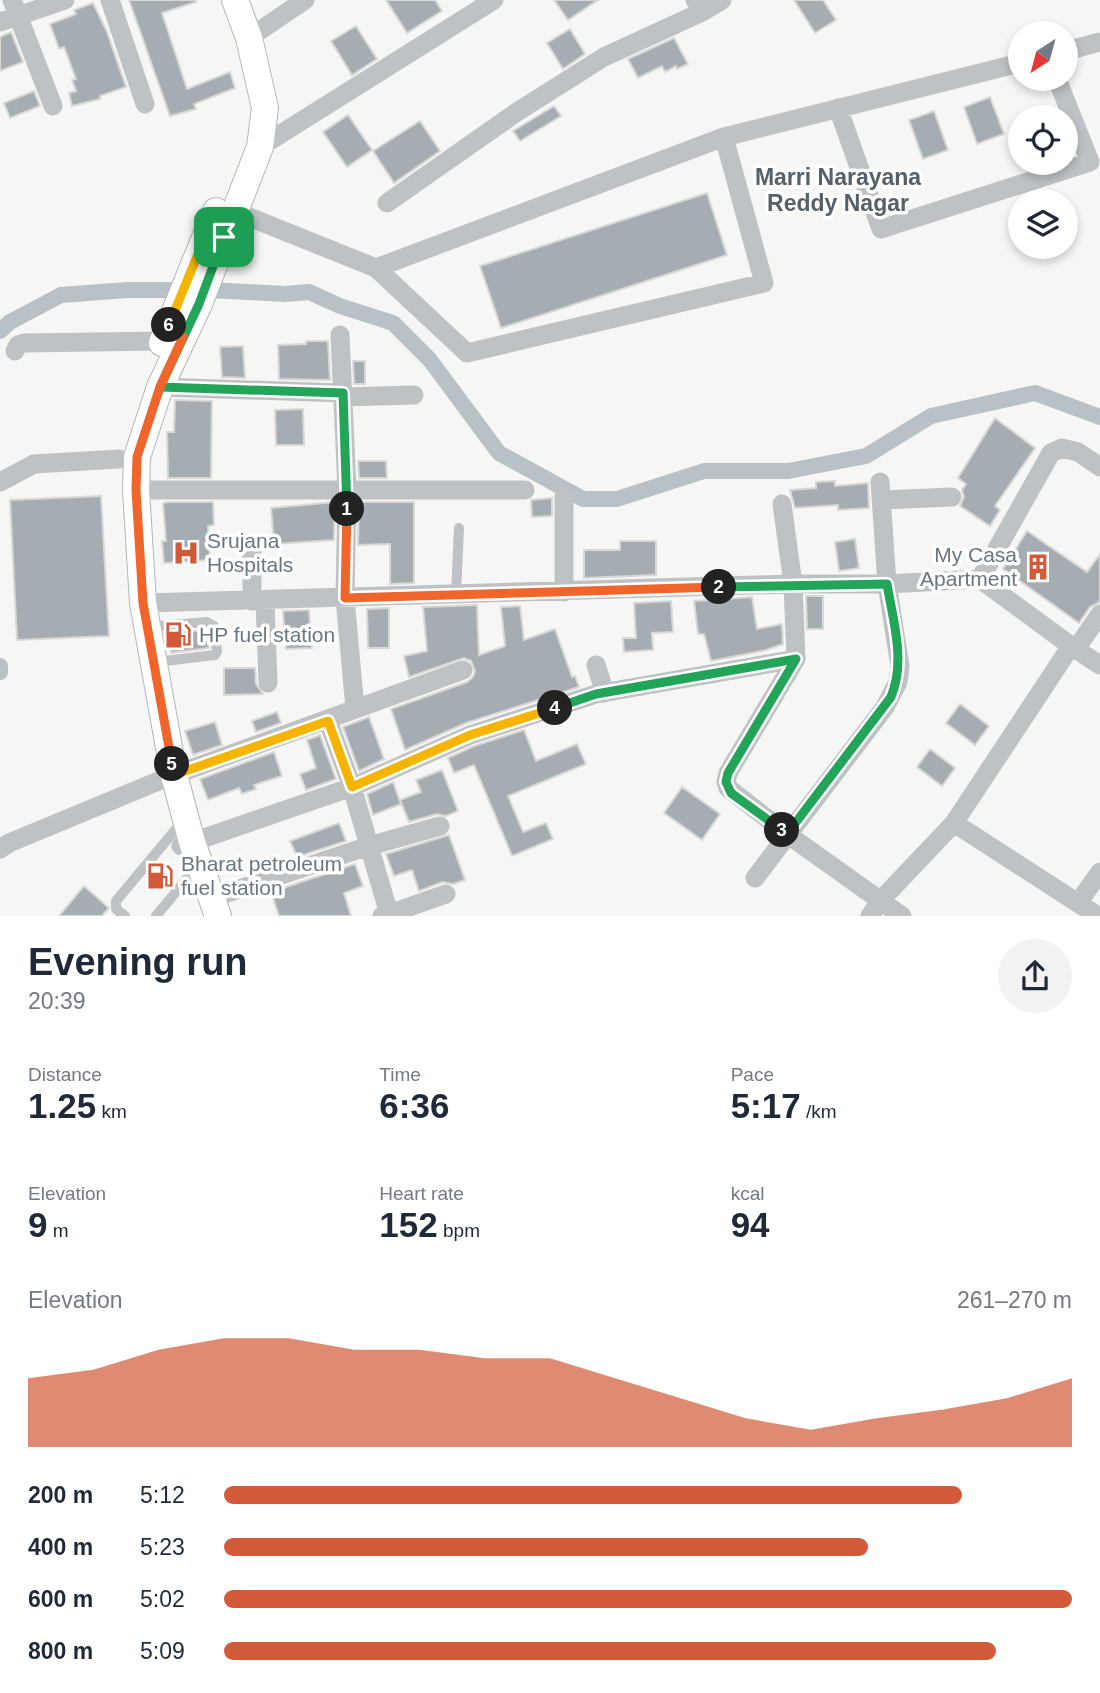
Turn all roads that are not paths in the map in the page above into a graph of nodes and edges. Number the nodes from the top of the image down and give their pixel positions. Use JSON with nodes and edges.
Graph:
{"nodes":[{"id":1,"x":65,"y":0,"type":"edge"},
{"id":2,"x":110,"y":0,"type":"edge"},
{"id":3,"x":222,"y":0,"type":"edge"},
{"id":4,"x":235,"y":0,"type":"edge"},
{"id":5,"x":305,"y":0,"type":"edge"},
{"id":6,"x":494,"y":0,"type":"edge"},
{"id":7,"x":713,"y":3,"type":"edge"},
{"id":8,"x":10,"y":13,"type":"edge"},
{"id":9,"x":249,"y":38,"type":"junction"},
{"id":10,"x":1100,"y":42,"type":"edge"},
{"id":11,"x":1078,"y":48,"type":"edge"},
{"id":12,"x":1008,"y":66,"type":"edge"},
{"id":13,"x":1062,"y":91,"type":"edge"},
{"id":14,"x":145,"y":104,"type":"dead end"},
{"id":15,"x":53,"y":106,"type":"dead end"},
{"id":16,"x":838,"y":108,"type":"junction"},
{"id":17,"x":724,"y":137,"type":"junction"},
{"id":18,"x":260,"y":147,"type":"junction"},
{"id":19,"x":387,"y":203,"type":"dead end"},
{"id":20,"x":234,"y":211,"type":"junction"},
{"id":21,"x":212,"y":244,"type":"junction"},
{"id":22,"x":376,"y":268,"type":"junction"},
{"id":23,"x":340,"y":335,"type":"dead end"},
{"id":24,"x":171,"y":337,"type":"junction"},
{"id":25,"x":15,"y":351,"type":"dead end"},
{"id":26,"x":160,"y":387,"type":"junction"},
{"id":27,"x":343,"y":395,"type":"junction"},
{"id":28,"x":414,"y":395,"type":"dead end"},
{"id":29,"x":119,"y":459,"type":"junction"},
{"id":30,"x":1100,"y":467,"type":"edge"},
{"id":31,"x":8,"y":478,"type":"edge"},
{"id":32,"x":136,"y":490,"type":"junction"},
{"id":33,"x":348,"y":490,"type":"junction"},
{"id":34,"x":525,"y":490,"type":"dead end"},
{"id":35,"x":564,"y":497,"type":"dead end"},
{"id":36,"x":952,"y":497,"type":"dead end"},
{"id":37,"x":782,"y":504,"type":"dead end"},
{"id":38,"x":459,"y":528,"type":"dead end"},
{"id":39,"x":252,"y":550,"type":"dead end"},
{"id":40,"x":980,"y":579,"type":"junction"},
{"id":41,"x":793,"y":584,"type":"junction"},
{"id":42,"x":887,"y":584,"type":"junction"},
{"id":43,"x":565,"y":592,"type":"junction"},
{"id":44,"x":456,"y":595,"type":"junction"},
{"id":45,"x":345,"y":598,"type":"junction"},
{"id":46,"x":259,"y":601,"type":"junction"},
{"id":47,"x":1100,"y":614,"type":"edge"},
{"id":48,"x":145,"y":615,"type":"junction"},
{"id":49,"x":1073,"y":648,"type":"junction"},
{"id":50,"x":796,"y":659,"type":"junction"},
{"id":51,"x":154,"y":662,"type":"junction"},
{"id":52,"x":597,"y":665,"type":"dead end"},
{"id":53,"x":1100,"y":665,"type":"edge"},
{"id":54,"x":463,"y":670,"type":"dead end"},
{"id":55,"x":268,"y":683,"type":"dead end"},
{"id":56,"x":605,"y":693,"type":"junction"},
{"id":57,"x":355,"y":709,"type":"junction"},
{"id":58,"x":328,"y":721,"type":"junction"},
{"id":59,"x":167,"y":777,"type":"junction"},
{"id":60,"x":352,"y":787,"type":"junction"},
{"id":61,"x":954,"y":823,"type":"junction"},
{"id":62,"x":440,"y":826,"type":"dead end"},
{"id":63,"x":787,"y":834,"type":"junction"},
{"id":64,"x":183,"y":839,"type":"junction"},
{"id":65,"x":369,"y":846,"type":"junction"},
{"id":66,"x":0,"y":849,"type":"edge"},
{"id":67,"x":1100,"y":872,"type":"edge"},
{"id":68,"x":190,"y":875,"type":"junction"},
{"id":69,"x":755,"y":878,"type":"dead end"},
{"id":70,"x":446,"y":894,"type":"dead end"},
{"id":71,"x":1078,"y":903,"type":"junction"},
{"id":72,"x":875,"y":909,"type":"edge"},
{"id":73,"x":211,"y":910,"type":"edge"},
{"id":74,"x":387,"y":915,"type":"edge"},
{"id":75,"x":125,"y":916,"type":"edge"},
{"id":76,"x":156,"y":916,"type":"edge"},
{"id":77,"x":902,"y":916,"type":"edge"},
{"id":78,"x":1098,"y":916,"type":"edge"}],
"edges":[{"from":1,"to":8,"type":"street"},
{"from":2,"to":14,"type":"street"},
{"from":3,"to":21,"type":"main road"},
{"from":4,"to":9,"type":"main road"},
{"from":5,"to":9,"type":"street"},
{"from":6,"to":18,"type":"street"},
{"from":7,"to":19,"type":"street"},
{"from":8,"to":15,"type":"street"},
{"from":9,"to":18,"type":"main road"},
{"from":10,"to":11,"type":"street"},
{"from":12,"to":16,"type":"street"},
{"from":13,"to":16,"type":"street"},
{"from":16,"to":17,"type":"street"},
{"from":17,"to":22,"type":"street"},
{"from":17,"to":22,"type":"street"},
{"from":18,"to":20,"type":"main road"},
{"from":20,"to":21,"type":"main road"},
{"from":20,"to":22,"type":"street"},
{"from":21,"to":24,"type":"main road"},
{"from":23,"to":27,"type":"street"},
{"from":24,"to":25,"type":"street"},
{"from":24,"to":26,"type":"main road"},
{"from":24,"to":29,"type":"main road"},
{"from":26,"to":27,"type":"street"},
{"from":26,"to":32,"type":"main road"},
{"from":27,"to":28,"type":"street"},
{"from":27,"to":33,"type":"street"},
{"from":29,"to":31,"type":"street"},
{"from":29,"to":59,"type":"main road"},
{"from":30,"to":40,"type":"street"},
{"from":32,"to":33,"type":"street"},
{"from":32,"to":48,"type":"main road"},
{"from":33,"to":34,"type":"street"},
{"from":33,"to":45,"type":"street"},
{"from":35,"to":43,"type":"street"},
{"from":36,"to":42,"type":"street"},
{"from":37,"to":41,"type":"street"},
{"from":38,"to":44,"type":"lane"},
{"from":39,"to":46,"type":"street"},
{"from":40,"to":42,"type":"street"},
{"from":40,"to":49,"type":"street"},
{"from":41,"to":42,"type":"street"},
{"from":41,"to":43,"type":"street"},
{"from":41,"to":50,"type":"street"},
{"from":42,"to":63,"type":"street"},
{"from":43,"to":44,"type":"street"},
{"from":44,"to":45,"type":"street"},
{"from":45,"to":46,"type":"street"},
{"from":45,"to":57,"type":"street"},
{"from":46,"to":48,"type":"street"},
{"from":46,"to":55,"type":"street"},
{"from":47,"to":49,"type":"street"},
{"from":48,"to":51,"type":"main road"},
{"from":48,"to":51,"type":"lane"},
{"from":49,"to":53,"type":"street"},
{"from":49,"to":61,"type":"street"},
{"from":50,"to":56,"type":"street"},
{"from":50,"to":63,"type":"street"},
{"from":51,"to":59,"type":"main road"},
{"from":52,"to":56,"type":"street"},
{"from":54,"to":57,"type":"street"},
{"from":56,"to":60,"type":"street"},
{"from":57,"to":58,"type":"street"},
{"from":58,"to":59,"type":"street"},
{"from":58,"to":60,"type":"street"},
{"from":59,"to":64,"type":"main road"},
{"from":59,"to":66,"type":"street"},
{"from":60,"to":64,"type":"street"},
{"from":60,"to":65,"type":"street"},
{"from":61,"to":71,"type":"street"},
{"from":61,"to":72,"type":"street"},
{"from":62,"to":65,"type":"street"},
{"from":63,"to":69,"type":"street"},
{"from":63,"to":72,"type":"street"},
{"from":64,"to":68,"type":"main road"},
{"from":64,"to":73,"type":"main road"},
{"from":64,"to":75,"type":"lane"},
{"from":65,"to":73,"type":"street"},
{"from":65,"to":74,"type":"street"},
{"from":67,"to":71,"type":"street"},
{"from":68,"to":73,"type":"main road"},
{"from":68,"to":76,"type":"lane"},
{"from":70,"to":74,"type":"street"},
{"from":71,"to":78,"type":"street"},
{"from":72,"to":77,"type":"street"}]}
